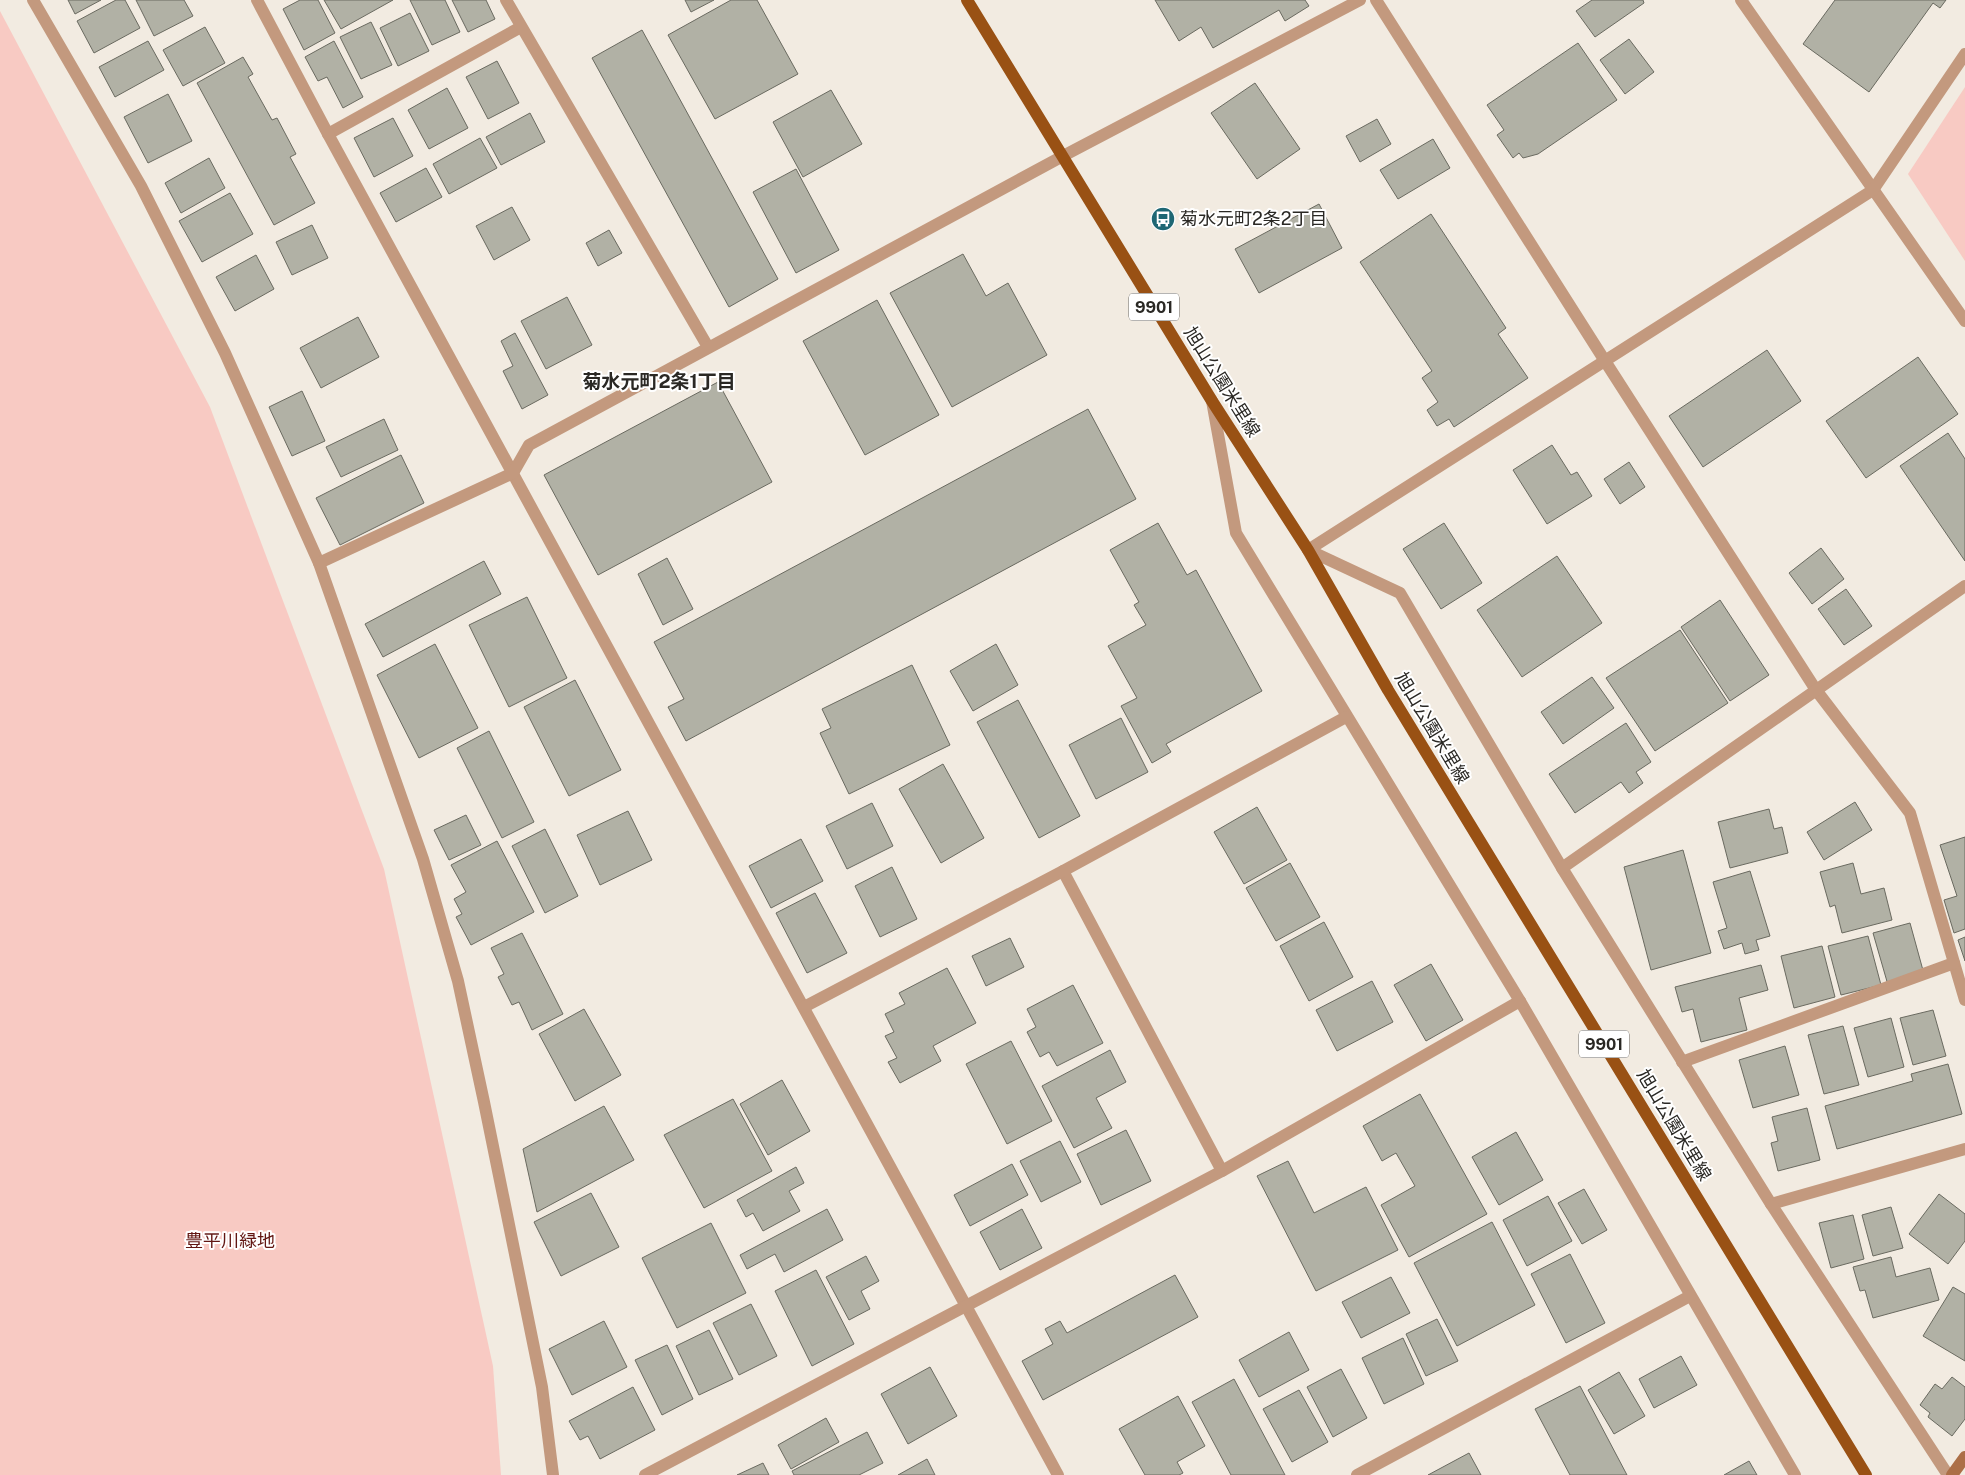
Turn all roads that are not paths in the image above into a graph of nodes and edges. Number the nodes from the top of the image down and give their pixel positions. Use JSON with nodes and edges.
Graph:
{"nodes":[{"id":1,"x":33,"y":0,"type":"edge"},
{"id":2,"x":257,"y":0,"type":"edge"},
{"id":3,"x":506,"y":0,"type":"edge"},
{"id":4,"x":967,"y":0,"type":"edge"},
{"id":5,"x":1360,"y":0,"type":"edge"},
{"id":6,"x":1376,"y":0,"type":"edge"},
{"id":7,"x":1741,"y":0,"type":"edge"},
{"id":8,"x":521,"y":27,"type":"junction"},
{"id":9,"x":1965,"y":54,"type":"edge"},
{"id":10,"x":328,"y":134,"type":"junction"},
{"id":11,"x":1063,"y":156,"type":"junction"},
{"id":12,"x":1873,"y":190,"type":"junction"},
{"id":13,"x":1965,"y":321,"type":"edge"},
{"id":14,"x":708,"y":347,"type":"junction"},
{"id":15,"x":1605,"y":362,"type":"junction"},
{"id":16,"x":1212,"y":401,"type":"junction"},
{"id":17,"x":513,"y":473,"type":"junction"},
{"id":18,"x":1308,"y":550,"type":"junction"},
{"id":19,"x":318,"y":563,"type":"junction"},
{"id":20,"x":1965,"y":586,"type":"edge"},
{"id":21,"x":1816,"y":690,"type":"junction"},
{"id":22,"x":1346,"y":717,"type":"junction"},
{"id":23,"x":1562,"y":868,"type":"junction"},
{"id":24,"x":1063,"y":871,"type":"junction"},
{"id":25,"x":1954,"y":963,"type":"junction"},
{"id":26,"x":1965,"y":1000,"type":"edge"},
{"id":27,"x":1520,"y":1002,"type":"junction"},
{"id":28,"x":804,"y":1008,"type":"junction"},
{"id":29,"x":1682,"y":1062,"type":"junction"},
{"id":30,"x":1965,"y":1149,"type":"edge"},
{"id":31,"x":1222,"y":1171,"type":"junction"},
{"id":32,"x":1771,"y":1204,"type":"junction"},
{"id":33,"x":1690,"y":1296,"type":"junction"},
{"id":34,"x":966,"y":1306,"type":"junction"},
{"id":35,"x":1965,"y":1457,"type":"edge"},
{"id":36,"x":553,"y":1475,"type":"edge"},
{"id":37,"x":645,"y":1475,"type":"edge"},
{"id":38,"x":1058,"y":1475,"type":"edge"},
{"id":39,"x":1358,"y":1475,"type":"edge"},
{"id":40,"x":1795,"y":1475,"type":"edge"},
{"id":41,"x":1866,"y":1475,"type":"edge"},
{"id":42,"x":1948,"y":1475,"type":"edge"},
{"id":43,"x":1952,"y":1475,"type":"edge"}],
"edges":[{"from":1,"to":19,"type":"street"},
{"from":2,"to":10,"type":"street"},
{"from":3,"to":8,"type":"street"},
{"from":4,"to":11,"type":"main road","name":"旭山公園米里線","number":"9901"},
{"from":5,"to":11,"type":"street"},
{"from":6,"to":15,"type":"street"},
{"from":7,"to":12,"type":"street"},
{"from":8,"to":10,"type":"street"},
{"from":8,"to":14,"type":"street"},
{"from":9,"to":12,"type":"street"},
{"from":10,"to":17,"type":"street"},
{"from":11,"to":14,"type":"street"},
{"from":11,"to":16,"type":"main road","name":"旭山公園米里線","number":"9901"},
{"from":12,"to":13,"type":"street"},
{"from":12,"to":15,"type":"street"},
{"from":14,"to":17,"type":"street"},
{"from":15,"to":18,"type":"street"},
{"from":15,"to":21,"type":"street"},
{"from":16,"to":18,"type":"main road","name":"旭山公園米里線","number":"9901"},
{"from":16,"to":22,"type":"street"},
{"from":17,"to":19,"type":"street"},
{"from":17,"to":28,"type":"street"},
{"from":18,"to":23,"type":"street"},
{"from":18,"to":41,"type":"main road","name":"旭山公園米里線","number":"9901"},
{"from":19,"to":36,"type":"street"},
{"from":20,"to":21,"type":"street"},
{"from":21,"to":23,"type":"street"},
{"from":21,"to":25,"type":"street"},
{"from":22,"to":24,"type":"street"},
{"from":22,"to":27,"type":"street"},
{"from":23,"to":29,"type":"street"},
{"from":24,"to":28,"type":"street"},
{"from":24,"to":31,"type":"street"},
{"from":25,"to":26,"type":"street"},
{"from":25,"to":29,"type":"street"},
{"from":27,"to":31,"type":"street"},
{"from":27,"to":33,"type":"street"},
{"from":28,"to":34,"type":"street"},
{"from":29,"to":32,"type":"street"},
{"from":30,"to":32,"type":"street"},
{"from":31,"to":34,"type":"street"},
{"from":32,"to":42,"type":"street"},
{"from":33,"to":39,"type":"street"},
{"from":33,"to":40,"type":"street"},
{"from":34,"to":37,"type":"street"},
{"from":34,"to":38,"type":"street"},
{"from":35,"to":43,"type":"street"}]}
